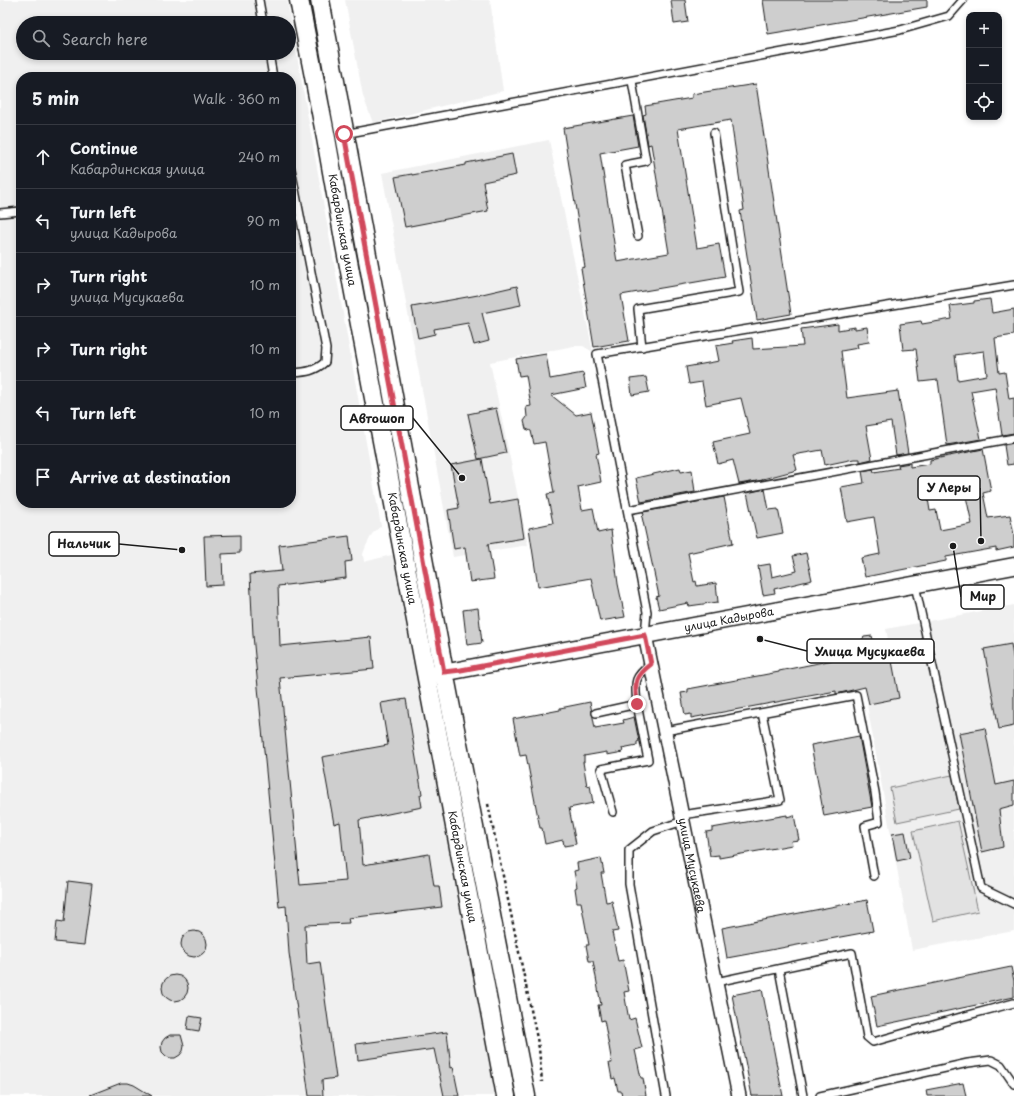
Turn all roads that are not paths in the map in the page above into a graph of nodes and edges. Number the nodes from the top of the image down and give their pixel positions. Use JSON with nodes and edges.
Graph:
{"nodes":[{"id":1,"x":259,"y":0,"type":"edge"},
{"id":2,"x":299,"y":0,"type":"edge"},
{"id":3,"x":320,"y":0,"type":"edge"},
{"id":4,"x":963,"y":0,"type":"edge"},
{"id":5,"x":262,"y":16,"type":"edge"},
{"id":6,"x":270,"y":60,"type":"edge"},
{"id":7,"x":272,"y":72,"type":"edge"},
{"id":8,"x":632,"y":81,"type":"junction"},
{"id":9,"x":714,"y":133,"type":"dead end"},
{"id":10,"x":335,"y":136,"type":"junction"},
{"id":11,"x":296,"y":195,"type":"edge"},
{"id":12,"x":16,"y":211,"type":"edge"},
{"id":13,"x":0,"y":212,"type":"edge"},
{"id":14,"x":638,"y":236,"type":"dead end"},
{"id":15,"x":1014,"y":285,"type":"edge"},
{"id":16,"x":642,"y":347,"type":"junction"},
{"id":17,"x":296,"y":373,"type":"edge"},
{"id":18,"x":1014,"y":438,"type":"edge"},
{"id":19,"x":628,"y":510,"type":"junction"},
{"id":20,"x":1014,"y":566,"type":"edge"},
{"id":21,"x":915,"y":585,"type":"junction"},
{"id":22,"x":645,"y":635,"type":"junction"},
{"id":23,"x":651,"y":664,"type":"junction"},
{"id":24,"x":435,"y":674,"type":"junction"},
{"id":25,"x":637,"y":704,"type":"junction"},
{"id":26,"x":596,"y":713,"type":"dead end"},
{"id":27,"x":762,"y":713,"type":"junction"},
{"id":28,"x":665,"y":731,"type":"junction"},
{"id":29,"x":613,"y":812,"type":"dead end"},
{"id":30,"x":683,"y":818,"type":"junction"},
{"id":31,"x":874,"y":876,"type":"dead end"},
{"id":32,"x":1014,"y":904,"type":"edge"},
{"id":33,"x":779,"y":969,"type":"junction"},
{"id":34,"x":716,"y":982,"type":"junction"},
{"id":35,"x":1014,"y":1003,"type":"edge"},
{"id":36,"x":1014,"y":1084,"type":"edge"},
{"id":37,"x":506,"y":1096,"type":"edge"},
{"id":38,"x":526,"y":1096,"type":"edge"},
{"id":39,"x":666,"y":1096,"type":"edge"},
{"id":40,"x":739,"y":1096,"type":"edge"},
{"id":41,"x":803,"y":1096,"type":"edge"},
{"id":42,"x":820,"y":1096,"type":"edge"}],
"edges":[{"from":1,"to":5,"type":"lane"},
{"from":2,"to":10,"type":"main road","name":"Кабардинская улица"},
{"from":3,"to":10,"type":"main road","name":"Кабардинская улица"},
{"from":4,"to":8,"type":"lane"},
{"from":6,"to":7,"type":"lane"},
{"from":8,"to":10,"type":"lane"},
{"from":8,"to":14,"type":"lane"},
{"from":9,"to":16,"type":"lane"},
{"from":10,"to":24,"type":"main road","name":"Кабардинская улица"},
{"from":11,"to":17,"type":"lane"},
{"from":12,"to":13,"type":"lane"},
{"from":15,"to":16,"type":"lane"},
{"from":16,"to":19,"type":"lane"},
{"from":18,"to":19,"type":"lane"},
{"from":19,"to":22,"type":"lane"},
{"from":20,"to":21,"type":"street","name":"улица Кадырова"},
{"from":21,"to":22,"type":"street","name":"улица Кадырова"},
{"from":21,"to":32,"type":"lane"},
{"from":22,"to":23,"type":"street","name":"улица Мусукаева"},
{"from":22,"to":24,"type":"street","name":"улица Кадырова"},
{"from":23,"to":25,"type":"lane"},
{"from":23,"to":28,"type":"street","name":"улица Мусукаева"},
{"from":24,"to":37,"type":"main road","name":"Кабардинская улица"},
{"from":24,"to":38,"type":"main road","name":"Кабардинская улица"},
{"from":25,"to":26,"type":"lane"},
{"from":25,"to":29,"type":"lane"},
{"from":27,"to":28,"type":"lane"},
{"from":27,"to":30,"type":"lane"},
{"from":27,"to":31,"type":"lane"},
{"from":28,"to":30,"type":"street","name":"улица Мусукаева"},
{"from":30,"to":34,"type":"street","name":"улица Мусукаева"},
{"from":30,"to":39,"type":"lane"},
{"from":33,"to":34,"type":"lane"},
{"from":33,"to":35,"type":"lane"},
{"from":33,"to":41,"type":"lane"},
{"from":34,"to":40,"type":"street","name":"улица Мусукаева"},
{"from":36,"to":42,"type":"lane"}]}
